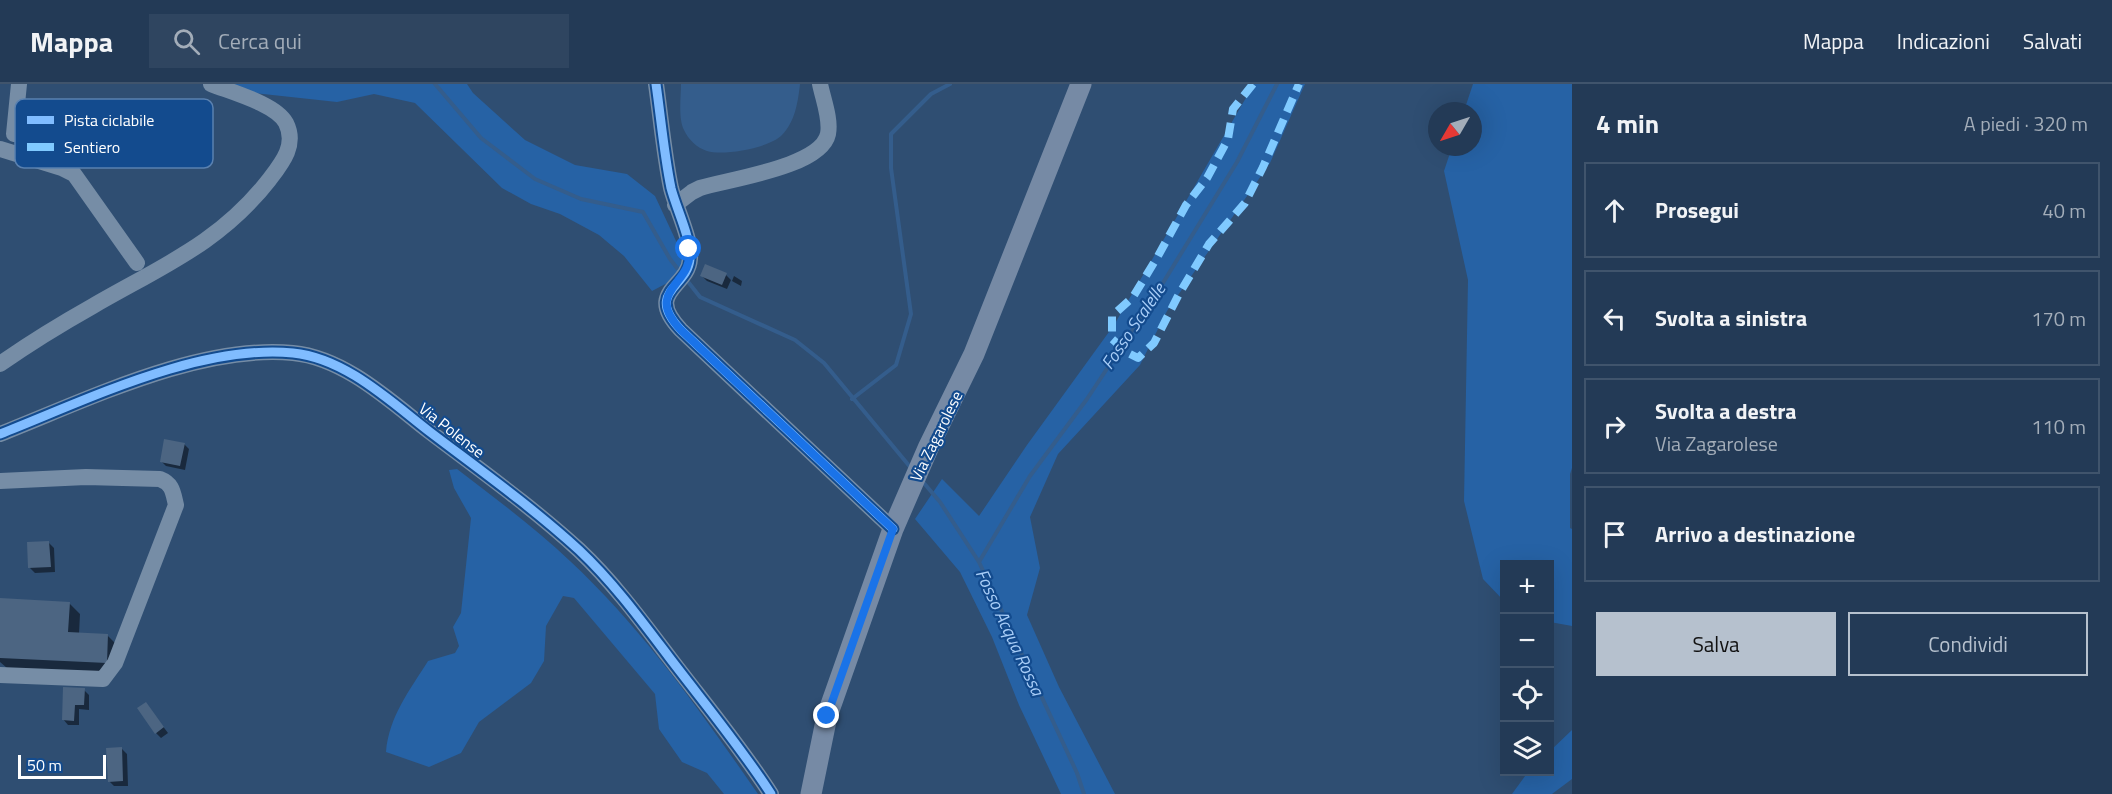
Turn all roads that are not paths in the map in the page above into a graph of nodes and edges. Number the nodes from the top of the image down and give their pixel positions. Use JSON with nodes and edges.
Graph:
{"nodes":[{"id":1,"x":19,"y":84,"type":"edge"},
{"id":2,"x":210,"y":84,"type":"edge"},
{"id":3,"x":656,"y":84,"type":"edge"},
{"id":4,"x":820,"y":84,"type":"edge"},
{"id":5,"x":1081,"y":84,"type":"edge"},
{"id":6,"x":18,"y":99,"type":"edge"},
{"id":7,"x":15,"y":124,"type":"edge"},
{"id":8,"x":14,"y":134,"type":"dead end"},
{"id":9,"x":0,"y":149,"type":"edge"},
{"id":10,"x":15,"y":154,"type":"edge"},
{"id":11,"x":62,"y":168,"type":"edge"},
{"id":12,"x":675,"y":205,"type":"junction"},
{"id":13,"x":137,"y":263,"type":"dead end"},
{"id":14,"x":0,"y":364,"type":"edge"},
{"id":15,"x":0,"y":434,"type":"edge"},
{"id":16,"x":0,"y":481,"type":"edge"},
{"id":17,"x":893,"y":529,"type":"junction"},
{"id":18,"x":0,"y":675,"type":"edge"},
{"id":19,"x":771,"y":794,"type":"edge"},
{"id":20,"x":811,"y":794,"type":"edge"}],
"edges":[{"from":1,"to":6,"type":"street"},
{"from":2,"to":14,"type":"street"},
{"from":3,"to":12,"type":"street"},
{"from":4,"to":12,"type":"street"},
{"from":5,"to":17,"type":"main road","name":"Via Zagarolese"},
{"from":7,"to":8,"type":"street"},
{"from":9,"to":10,"type":"street"},
{"from":11,"to":13,"type":"street"},
{"from":12,"to":17,"type":"street"},
{"from":15,"to":19,"type":"street","name":"Via Polense"},
{"from":16,"to":18,"type":"street"},
{"from":17,"to":20,"type":"main road","name":"Via Zagarolese"}]}
